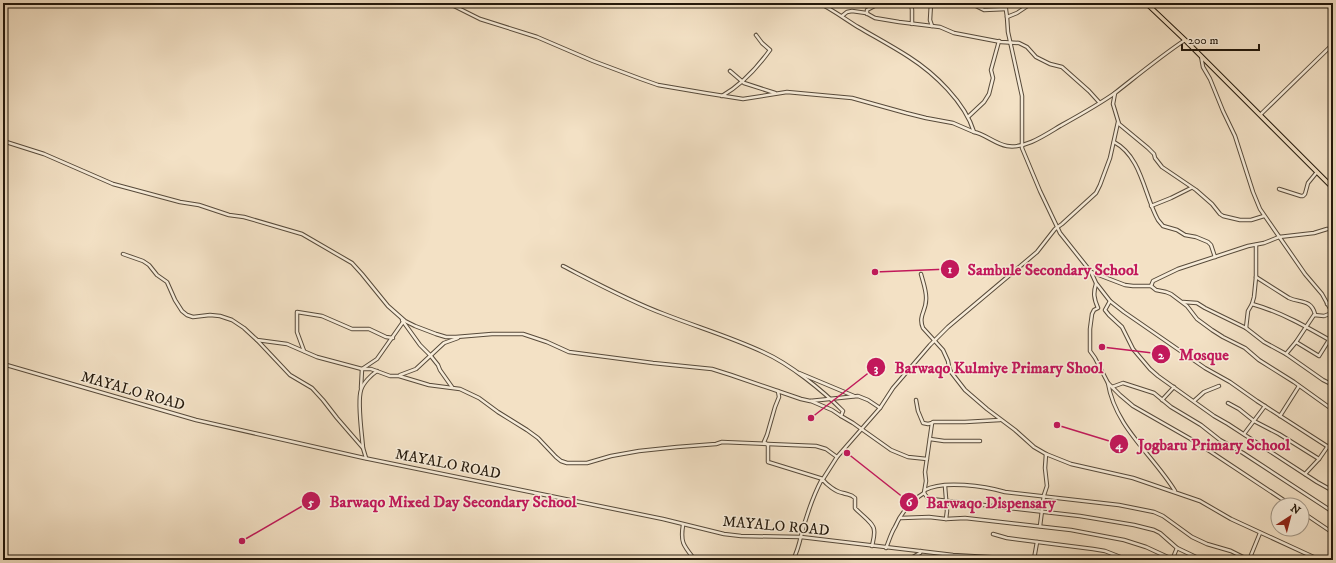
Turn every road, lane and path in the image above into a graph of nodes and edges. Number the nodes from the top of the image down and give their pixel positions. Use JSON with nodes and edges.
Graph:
{"nodes":[{"id":1,"x":448,"y":3,"type":"edge"},
{"id":2,"x":819,"y":3,"type":"edge"},
{"id":3,"x":880,"y":3,"type":"edge"},
{"id":4,"x":911,"y":3,"type":"edge"},
{"id":5,"x":931,"y":3,"type":"edge"},
{"id":6,"x":970,"y":3,"type":"edge"},
{"id":7,"x":1005,"y":3,"type":"edge"},
{"id":8,"x":1032,"y":3,"type":"edge"},
{"id":9,"x":1146,"y":3,"type":"edge"},
{"id":10,"x":1006,"y":9,"type":"junction"},
{"id":11,"x":867,"y":14,"type":"junction"},
{"id":12,"x":842,"y":16,"type":"junction"},
{"id":13,"x":1008,"y":17,"type":"junction"},
{"id":14,"x":912,"y":24,"type":"junction"},
{"id":15,"x":932,"y":26,"type":"junction"},
{"id":16,"x":756,"y":35,"type":"dead end"},
{"id":17,"x":1185,"y":40,"type":"junction"},
{"id":18,"x":999,"y":41,"type":"junction"},
{"id":19,"x":1010,"y":42,"type":"junction"},
{"id":20,"x":1333,"y":44,"type":"edge"},
{"id":21,"x":1201,"y":56,"type":"junction"},
{"id":22,"x":730,"y":71,"type":"dead end"},
{"id":23,"x":742,"y":81,"type":"junction"},
{"id":24,"x":1115,"y":92,"type":"junction"},
{"id":25,"x":776,"y":93,"type":"junction"},
{"id":26,"x":722,"y":96,"type":"junction"},
{"id":27,"x":1099,"y":102,"type":"junction"},
{"id":28,"x":1260,"y":116,"type":"junction"},
{"id":29,"x":968,"y":117,"type":"junction"},
{"id":30,"x":1118,"y":122,"type":"junction"},
{"id":31,"x":974,"y":132,"type":"junction"},
{"id":32,"x":3,"y":141,"type":"edge"},
{"id":33,"x":1114,"y":142,"type":"junction"},
{"id":34,"x":1022,"y":145,"type":"junction"},
{"id":35,"x":1317,"y":172,"type":"junction"},
{"id":36,"x":1191,"y":188,"type":"junction"},
{"id":37,"x":1333,"y":188,"type":"edge"},
{"id":38,"x":1279,"y":189,"type":"dead end"},
{"id":39,"x":1151,"y":206,"type":"junction"},
{"id":40,"x":1264,"y":216,"type":"junction"},
{"id":41,"x":1058,"y":227,"type":"junction"},
{"id":42,"x":1333,"y":229,"type":"edge"},
{"id":43,"x":1279,"y":237,"type":"junction"},
{"id":44,"x":1256,"y":245,"type":"junction"},
{"id":45,"x":123,"y":254,"type":"dead end"},
{"id":46,"x":1215,"y":257,"type":"junction"},
{"id":47,"x":563,"y":266,"type":"dead end"},
{"id":48,"x":1091,"y":272,"type":"junction"},
{"id":49,"x":921,"y":274,"type":"dead end"},
{"id":50,"x":1256,"y":277,"type":"junction"},
{"id":51,"x":1096,"y":283,"type":"junction"},
{"id":52,"x":1151,"y":286,"type":"junction"},
{"id":53,"x":1110,"y":301,"type":"junction"},
{"id":54,"x":1333,"y":301,"type":"edge"},
{"id":55,"x":1183,"y":302,"type":"junction"},
{"id":56,"x":1252,"y":304,"type":"junction"},
{"id":57,"x":1327,"y":304,"type":"junction"},
{"id":58,"x":1098,"y":308,"type":"junction"},
{"id":59,"x":1105,"y":310,"type":"junction"},
{"id":60,"x":1315,"y":314,"type":"junction"},
{"id":61,"x":1333,"y":314,"type":"edge"},
{"id":62,"x":401,"y":317,"type":"junction"},
{"id":63,"x":403,"y":322,"type":"junction"},
{"id":64,"x":1306,"y":327,"type":"junction"},
{"id":65,"x":1246,"y":328,"type":"junction"},
{"id":66,"x":465,"y":336,"type":"junction"},
{"id":67,"x":393,"y":338,"type":"junction"},
{"id":68,"x":257,"y":340,"type":"junction"},
{"id":69,"x":935,"y":340,"type":"junction"},
{"id":70,"x":1329,"y":340,"type":"junction"},
{"id":71,"x":1296,"y":342,"type":"junction"},
{"id":72,"x":1333,"y":342,"type":"edge"},
{"id":73,"x":304,"y":352,"type":"junction"},
{"id":74,"x":1286,"y":354,"type":"junction"},
{"id":75,"x":430,"y":355,"type":"junction"},
{"id":76,"x":3,"y":364,"type":"edge"},
{"id":77,"x":362,"y":369,"type":"junction"},
{"id":78,"x":377,"y":371,"type":"junction"},
{"id":79,"x":797,"y":373,"type":"junction"},
{"id":80,"x":400,"y":376,"type":"junction"},
{"id":81,"x":1108,"y":383,"type":"junction"},
{"id":82,"x":1333,"y":385,"type":"edge"},
{"id":83,"x":1219,"y":386,"type":"dead end"},
{"id":84,"x":1299,"y":386,"type":"junction"},
{"id":85,"x":1112,"y":387,"type":"junction"},
{"id":86,"x":453,"y":388,"type":"junction"},
{"id":87,"x":1174,"y":388,"type":"junction"},
{"id":88,"x":361,"y":389,"type":"junction"},
{"id":89,"x":778,"y":391,"type":"junction"},
{"id":90,"x":854,"y":396,"type":"junction"},
{"id":91,"x":831,"y":399,"type":"junction"},
{"id":92,"x":916,"y":400,"type":"dead end"},
{"id":93,"x":1162,"y":400,"type":"junction"},
{"id":94,"x":810,"y":401,"type":"junction"},
{"id":95,"x":1194,"y":401,"type":"junction"},
{"id":96,"x":1228,"y":403,"type":"dead end"},
{"id":97,"x":1265,"y":406,"type":"junction"},
{"id":98,"x":880,"y":408,"type":"junction"},
{"id":99,"x":1333,"y":410,"type":"edge"},
{"id":100,"x":841,"y":416,"type":"junction"},
{"id":101,"x":1280,"y":416,"type":"junction"},
{"id":102,"x":1001,"y":420,"type":"junction"},
{"id":103,"x":1254,"y":421,"type":"junction"},
{"id":104,"x":932,"y":423,"type":"junction"},
{"id":105,"x":861,"y":429,"type":"junction"},
{"id":106,"x":1244,"y":434,"type":"junction"},
{"id":107,"x":930,"y":439,"type":"junction"},
{"id":108,"x":980,"y":441,"type":"dead end"},
{"id":109,"x":768,"y":445,"type":"junction"},
{"id":110,"x":1328,"y":446,"type":"junction"},
{"id":111,"x":363,"y":448,"type":"junction"},
{"id":112,"x":1333,"y":450,"type":"edge"},
{"id":113,"x":1046,"y":454,"type":"junction"},
{"id":114,"x":837,"y":457,"type":"junction"},
{"id":115,"x":366,"y":459,"type":"junction"},
{"id":116,"x":927,"y":459,"type":"junction"},
{"id":117,"x":1319,"y":459,"type":"junction"},
{"id":118,"x":1305,"y":474,"type":"junction"},
{"id":119,"x":822,"y":479,"type":"junction"},
{"id":120,"x":945,"y":486,"type":"junction"},
{"id":121,"x":1333,"y":491,"type":"edge"},
{"id":122,"x":924,"y":492,"type":"junction"},
{"id":123,"x":1176,"y":492,"type":"junction"},
{"id":124,"x":1044,"y":495,"type":"junction"},
{"id":125,"x":1279,"y":497,"type":"edge"},
{"id":126,"x":947,"y":501,"type":"junction"},
{"id":127,"x":1041,"y":511,"type":"junction"},
{"id":128,"x":1333,"y":512,"type":"edge"},
{"id":129,"x":901,"y":518,"type":"junction"},
{"id":130,"x":1310,"y":518,"type":"edge"},
{"id":131,"x":946,"y":519,"type":"junction"},
{"id":132,"x":684,"y":525,"type":"junction"},
{"id":133,"x":1040,"y":526,"type":"junction"},
{"id":134,"x":1260,"y":533,"type":"junction"},
{"id":135,"x":993,"y":534,"type":"dead end"},
{"id":136,"x":1333,"y":534,"type":"edge"},
{"id":137,"x":801,"y":537,"type":"junction"},
{"id":138,"x":1037,"y":542,"type":"junction"},
{"id":139,"x":872,"y":546,"type":"junction"},
{"id":140,"x":886,"y":548,"type":"junction"},
{"id":141,"x":1178,"y":548,"type":"junction"},
{"id":142,"x":921,"y":551,"type":"junction"},
{"id":143,"x":1034,"y":559,"type":"edge"},
{"id":144,"x":695,"y":560,"type":"edge"},
{"id":145,"x":792,"y":560,"type":"edge"},
{"id":146,"x":908,"y":560,"type":"edge"},
{"id":147,"x":1039,"y":560,"type":"edge"},
{"id":148,"x":1128,"y":560,"type":"edge"},
{"id":149,"x":1172,"y":560,"type":"edge"},
{"id":150,"x":1198,"y":560,"type":"edge"},
{"id":151,"x":1249,"y":560,"type":"edge"},
{"id":152,"x":1320,"y":560,"type":"edge"}],
"edges":[{"from":1,"to":26,"type":"street"},
{"from":2,"to":12,"type":"street"},
{"from":3,"to":11,"type":"street"},
{"from":4,"to":14,"type":"street"},
{"from":5,"to":15,"type":"street"},
{"from":6,"to":10,"type":"street"},
{"from":7,"to":10,"type":"street"},
{"from":8,"to":13,"type":"street"},
{"from":9,"to":17,"type":"main road"},
{"from":10,"to":13,"type":"street"},
{"from":11,"to":12,"type":"street"},
{"from":11,"to":14,"type":"street"},
{"from":12,"to":29,"type":"street"},
{"from":13,"to":19,"type":"street"},
{"from":14,"to":15,"type":"street"},
{"from":15,"to":18,"type":"street"},
{"from":16,"to":23,"type":"street"},
{"from":17,"to":21,"type":"main road"},
{"from":17,"to":24,"type":"street"},
{"from":18,"to":19,"type":"street"},
{"from":18,"to":29,"type":"street"},
{"from":19,"to":27,"type":"street"},
{"from":19,"to":34,"type":"street"},
{"from":20,"to":28,"type":"street"},
{"from":21,"to":28,"type":"main road"},
{"from":21,"to":40,"type":"street"},
{"from":22,"to":23,"type":"street"},
{"from":23,"to":25,"type":"street"},
{"from":23,"to":26,"type":"street"},
{"from":24,"to":27,"type":"street"},
{"from":24,"to":30,"type":"street"},
{"from":25,"to":26,"type":"street"},
{"from":25,"to":31,"type":"street"},
{"from":27,"to":34,"type":"street"},
{"from":28,"to":35,"type":"main road"},
{"from":29,"to":31,"type":"street"},
{"from":30,"to":33,"type":"street"},
{"from":30,"to":36,"type":"street"},
{"from":31,"to":34,"type":"street"},
{"from":32,"to":62,"type":"street"},
{"from":33,"to":39,"type":"street"},
{"from":33,"to":41,"type":"street"},
{"from":34,"to":41,"type":"street"},
{"from":35,"to":37,"type":"main road"},
{"from":35,"to":38,"type":"street"},
{"from":36,"to":39,"type":"street"},
{"from":36,"to":40,"type":"street"},
{"from":39,"to":46,"type":"street"},
{"from":40,"to":43,"type":"street"},
{"from":41,"to":48,"type":"street"},
{"from":41,"to":69,"type":"street"},
{"from":42,"to":43,"type":"street"},
{"from":43,"to":44,"type":"street"},
{"from":43,"to":57,"type":"street"},
{"from":44,"to":46,"type":"street"},
{"from":44,"to":50,"type":"street"},
{"from":45,"to":68,"type":"street"},
{"from":46,"to":52,"type":"street"},
{"from":47,"to":79,"type":"street"},
{"from":48,"to":51,"type":"street"},
{"from":48,"to":52,"type":"street"},
{"from":49,"to":69,"type":"street"},
{"from":50,"to":56,"type":"street"},
{"from":50,"to":60,"type":"street"},
{"from":51,"to":53,"type":"street"},
{"from":51,"to":58,"type":"street"},
{"from":52,"to":55,"type":"street"},
{"from":53,"to":59,"type":"street"},
{"from":53,"to":97,"type":"street"},
{"from":54,"to":57,"type":"street"},
{"from":55,"to":65,"type":"street"},
{"from":55,"to":84,"type":"street"},
{"from":56,"to":64,"type":"street"},
{"from":56,"to":65,"type":"street"},
{"from":57,"to":61,"type":"street"},
{"from":58,"to":59,"type":"street"},
{"from":58,"to":81,"type":"street"},
{"from":59,"to":87,"type":"street"},
{"from":60,"to":61,"type":"street"},
{"from":60,"to":64,"type":"street"},
{"from":62,"to":63,"type":"street"},
{"from":62,"to":66,"type":"street"},
{"from":63,"to":67,"type":"street"},
{"from":63,"to":75,"type":"street"},
{"from":64,"to":70,"type":"street"},
{"from":64,"to":71,"type":"street"},
{"from":65,"to":74,"type":"street"},
{"from":66,"to":75,"type":"street"},
{"from":66,"to":89,"type":"street"},
{"from":67,"to":73,"type":"street"},
{"from":67,"to":77,"type":"street"},
{"from":68,"to":73,"type":"street"},
{"from":68,"to":111,"type":"street"},
{"from":69,"to":98,"type":"street"},
{"from":69,"to":102,"type":"street"},
{"from":70,"to":71,"type":"street"},
{"from":70,"to":72,"type":"street"},
{"from":71,"to":74,"type":"street"},
{"from":73,"to":77,"type":"street"},
{"from":74,"to":82,"type":"street"},
{"from":75,"to":80,"type":"street"},
{"from":75,"to":86,"type":"street"},
{"from":76,"to":115,"type":"street","name":"MAYALO ROAD"},
{"from":77,"to":78,"type":"street"},
{"from":77,"to":88,"type":"street"},
{"from":78,"to":80,"type":"street"},
{"from":78,"to":88,"type":"street"},
{"from":79,"to":90,"type":"street"},
{"from":79,"to":91,"type":"street"},
{"from":80,"to":86,"type":"street"},
{"from":81,"to":85,"type":"street"},
{"from":81,"to":123,"type":"street"},
{"from":83,"to":95,"type":"street"},
{"from":84,"to":99,"type":"street"},
{"from":84,"to":101,"type":"street"},
{"from":85,"to":93,"type":"street"},
{"from":85,"to":125,"type":"street"},
{"from":86,"to":109,"type":"street"},
{"from":87,"to":93,"type":"street"},
{"from":87,"to":95,"type":"street"},
{"from":88,"to":111,"type":"street"},
{"from":89,"to":94,"type":"street"},
{"from":89,"to":109,"type":"street"},
{"from":90,"to":91,"type":"street"},
{"from":90,"to":98,"type":"street"},
{"from":91,"to":94,"type":"street"},
{"from":91,"to":100,"type":"street"},
{"from":92,"to":104,"type":"street"},
{"from":93,"to":128,"type":"street"},
{"from":94,"to":100,"type":"street"},
{"from":95,"to":106,"type":"street"},
{"from":96,"to":103,"type":"street"},
{"from":97,"to":101,"type":"street"},
{"from":97,"to":103,"type":"street"},
{"from":98,"to":105,"type":"street"},
{"from":100,"to":105,"type":"street"},
{"from":101,"to":110,"type":"street"},
{"from":102,"to":104,"type":"street"},
{"from":102,"to":113,"type":"street"},
{"from":103,"to":106,"type":"street"},
{"from":103,"to":117,"type":"street"},
{"from":104,"to":107,"type":"street"},
{"from":105,"to":114,"type":"street"},
{"from":105,"to":116,"type":"street"},
{"from":106,"to":118,"type":"street"},
{"from":107,"to":108,"type":"street"},
{"from":107,"to":116,"type":"street"},
{"from":109,"to":114,"type":"street"},
{"from":109,"to":119,"type":"street"},
{"from":110,"to":112,"type":"street"},
{"from":110,"to":117,"type":"street"},
{"from":111,"to":115,"type":"street"},
{"from":113,"to":123,"type":"street"},
{"from":113,"to":124,"type":"street"},
{"from":114,"to":119,"type":"street"},
{"from":115,"to":132,"type":"street","name":"MAYALO ROAD"},
{"from":116,"to":122,"type":"street"},
{"from":117,"to":118,"type":"street"},
{"from":118,"to":121,"type":"street"},
{"from":119,"to":137,"type":"street"},
{"from":119,"to":139,"type":"street"},
{"from":120,"to":122,"type":"street"},
{"from":120,"to":124,"type":"street"},
{"from":120,"to":126,"type":"street"},
{"from":122,"to":126,"type":"street"},
{"from":122,"to":129,"type":"street"},
{"from":123,"to":134,"type":"street"},
{"from":124,"to":127,"type":"street"},
{"from":124,"to":151,"type":"street"},
{"from":126,"to":127,"type":"street"},
{"from":126,"to":131,"type":"street"},
{"from":127,"to":133,"type":"street"},
{"from":127,"to":141,"type":"street"},
{"from":129,"to":131,"type":"street"},
{"from":129,"to":140,"type":"street"},
{"from":130,"to":136,"type":"street"},
{"from":131,"to":133,"type":"street"},
{"from":132,"to":137,"type":"street","name":"MAYALO ROAD"},
{"from":132,"to":144,"type":"street"},
{"from":133,"to":149,"type":"street"},
{"from":134,"to":151,"type":"street"},
{"from":134,"to":152,"type":"street"},
{"from":135,"to":138,"type":"street"},
{"from":137,"to":139,"type":"street","name":"MAYALO ROAD"},
{"from":137,"to":145,"type":"street"},
{"from":138,"to":143,"type":"street"},
{"from":138,"to":148,"type":"street"},
{"from":139,"to":140,"type":"street","name":"MAYALO ROAD"},
{"from":140,"to":142,"type":"street","name":"MAYALO ROAD"},
{"from":141,"to":149,"type":"street"},
{"from":141,"to":150,"type":"street"},
{"from":142,"to":143,"type":"street","name":"MAYALO ROAD"},
{"from":142,"to":146,"type":"street"},
{"from":143,"to":147,"type":"street","name":"MAYALO ROAD"}]}
